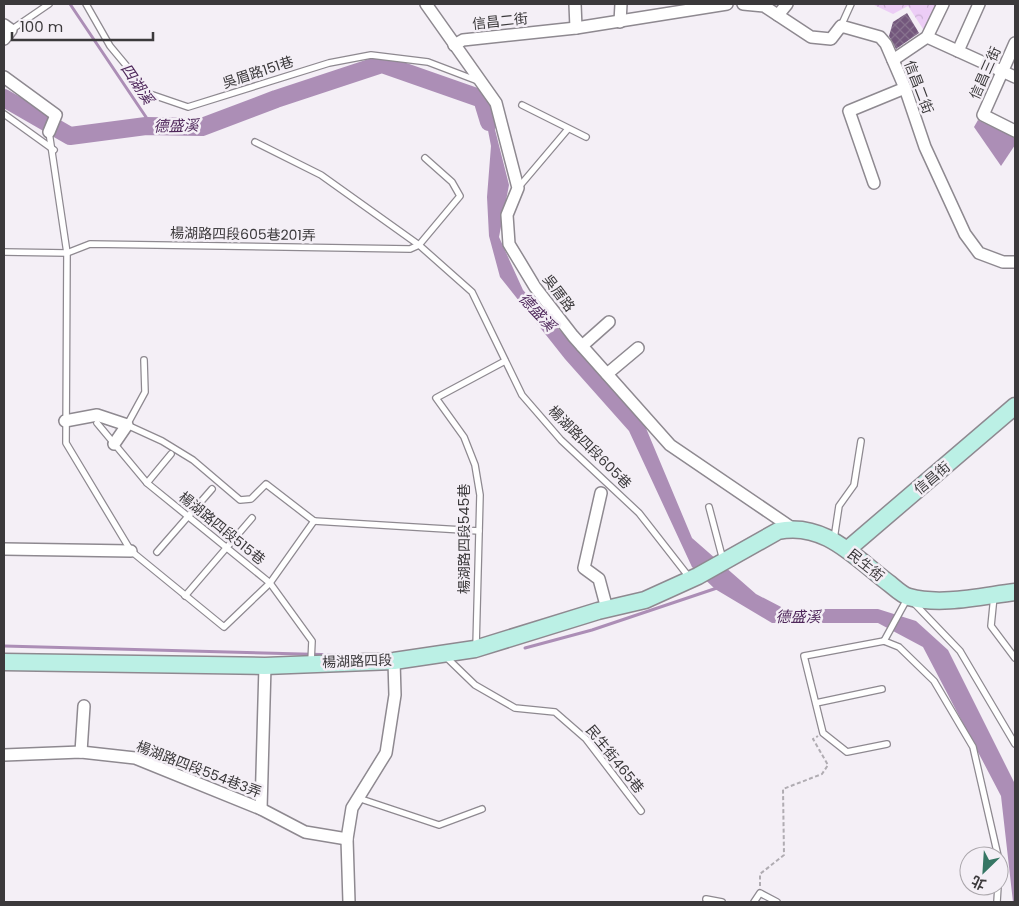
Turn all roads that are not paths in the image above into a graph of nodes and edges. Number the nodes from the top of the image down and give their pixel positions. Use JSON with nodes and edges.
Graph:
{"nodes":[{"id":1,"x":49,"y":4,"type":"edge"},
{"id":2,"x":86,"y":4,"type":"edge"},
{"id":3,"x":426,"y":4,"type":"edge"},
{"id":4,"x":575,"y":4,"type":"edge"},
{"id":5,"x":621,"y":4,"type":"edge"},
{"id":6,"x":727,"y":4,"type":"edge"},
{"id":7,"x":744,"y":4,"type":"edge"},
{"id":8,"x":787,"y":4,"type":"edge"},
{"id":9,"x":851,"y":4,"type":"edge"},
{"id":10,"x":943,"y":4,"type":"edge"},
{"id":11,"x":980,"y":4,"type":"edge"},
{"id":12,"x":778,"y":15,"type":"junction"},
{"id":13,"x":620,"y":22,"type":"junction"},
{"id":14,"x":841,"y":26,"type":"junction"},
{"id":15,"x":576,"y":28,"type":"junction"},
{"id":16,"x":6,"y":31,"type":"edge"},
{"id":17,"x":927,"y":37,"type":"junction"},
{"id":18,"x":1015,"y":43,"type":"edge"},
{"id":19,"x":454,"y":45,"type":"junction"},
{"id":20,"x":958,"y":51,"type":"junction"},
{"id":21,"x":893,"y":60,"type":"junction"},
{"id":22,"x":1003,"y":71,"type":"junction"},
{"id":23,"x":4,"y":77,"type":"edge"},
{"id":24,"x":1015,"y":77,"type":"edge"},
{"id":25,"x":482,"y":82,"type":"junction"},
{"id":26,"x":905,"y":88,"type":"junction"},
{"id":27,"x":522,"y":105,"type":"dead end"},
{"id":28,"x":4,"y":114,"type":"edge"},
{"id":29,"x":568,"y":128,"type":"junction"},
{"id":30,"x":1015,"y":131,"type":"edge"},
{"id":31,"x":50,"y":132,"type":"joint"},
{"id":32,"x":586,"y":137,"type":"dead end"},
{"id":33,"x":255,"y":142,"type":"dead end"},
{"id":34,"x":54,"y":150,"type":"junction"},
{"id":35,"x":425,"y":158,"type":"dead end"},
{"id":36,"x":874,"y":183,"type":"dead end"},
{"id":37,"x":518,"y":188,"type":"junction"},
{"id":38,"x":419,"y":245,"type":"junction"},
{"id":39,"x":4,"y":252,"type":"edge"},
{"id":40,"x":67,"y":253,"type":"junction"},
{"id":41,"x":1015,"y":262,"type":"edge"},
{"id":42,"x":609,"y":322,"type":"dead end"},
{"id":43,"x":582,"y":346,"type":"junction"},
{"id":44,"x":638,"y":348,"type":"dead end"},
{"id":45,"x":144,"y":360,"type":"dead end"},
{"id":46,"x":504,"y":362,"type":"junction"},
{"id":47,"x":607,"y":374,"type":"junction"},
{"id":48,"x":1015,"y":406,"type":"edge"},
{"id":49,"x":65,"y":421,"type":"junction"},
{"id":50,"x":97,"y":423,"type":"dead end"},
{"id":51,"x":127,"y":425,"type":"junction"},
{"id":52,"x":861,"y":441,"type":"dead end"},
{"id":53,"x":114,"y":444,"type":"junction"},
{"id":54,"x":171,"y":454,"type":"dead end"},
{"id":55,"x":147,"y":483,"type":"junction"},
{"id":56,"x":212,"y":489,"type":"dead end"},
{"id":57,"x":601,"y":493,"type":"dead end"},
{"id":58,"x":709,"y":507,"type":"dead end"},
{"id":59,"x":188,"y":516,"type":"junction"},
{"id":60,"x":252,"y":518,"type":"dead end"},
{"id":61,"x":314,"y":521,"type":"junction"},
{"id":62,"x":792,"y":528,"type":"junction"},
{"id":63,"x":479,"y":531,"type":"junction"},
{"id":64,"x":841,"y":545,"type":"junction"},
{"id":65,"x":225,"y":548,"type":"junction"},
{"id":66,"x":4,"y":549,"type":"edge"},
{"id":67,"x":131,"y":551,"type":"junction"},
{"id":68,"x":156,"y":552,"type":"dead end"},
{"id":69,"x":724,"y":562,"type":"junction"},
{"id":70,"x":694,"y":578,"type":"junction"},
{"id":71,"x":270,"y":583,"type":"junction"},
{"id":72,"x":1015,"y":592,"type":"edge"},
{"id":73,"x":994,"y":594,"type":"junction"},
{"id":74,"x":185,"y":596,"type":"junction"},
{"id":75,"x":908,"y":597,"type":"junction"},
{"id":76,"x":607,"y":609,"type":"junction"},
{"id":77,"x":884,"y":641,"type":"junction"},
{"id":78,"x":476,"y":649,"type":"junction"},
{"id":79,"x":441,"y":653,"type":"junction"},
{"id":80,"x":1015,"y":658,"type":"edge"},
{"id":81,"x":394,"y":661,"type":"junction"},
{"id":82,"x":4,"y":662,"type":"edge"},
{"id":83,"x":311,"y":662,"type":"junction"},
{"id":84,"x":265,"y":666,"type":"junction"},
{"id":85,"x":882,"y":689,"type":"dead end"},
{"id":86,"x":816,"y":703,"type":"junction"},
{"id":87,"x":84,"y":706,"type":"dead end"},
{"id":88,"x":887,"y":744,"type":"dead end"},
{"id":89,"x":1015,"y":744,"type":"edge"},
{"id":90,"x":81,"y":752,"type":"junction"},
{"id":91,"x":4,"y":755,"type":"edge"},
{"id":92,"x":357,"y":797,"type":"junction"},
{"id":93,"x":261,"y":809,"type":"junction"},
{"id":94,"x":482,"y":809,"type":"dead end"},
{"id":95,"x":641,"y":811,"type":"dead end"},
{"id":96,"x":347,"y":839,"type":"junction"},
{"id":97,"x":996,"y":846,"type":"edge"},
{"id":98,"x":706,"y":899,"type":"dead end"},
{"id":99,"x":350,"y":902,"type":"edge"},
{"id":100,"x":722,"y":902,"type":"edge"},
{"id":101,"x":754,"y":902,"type":"edge"},
{"id":102,"x":776,"y":902,"type":"edge"}],
"edges":[{"from":1,"to":16,"type":"lane"},
{"from":2,"to":25,"type":"lane","name":"吳眉路151巷"},
{"from":3,"to":19,"type":"street"},
{"from":4,"to":15,"type":"street"},
{"from":5,"to":13,"type":"street"},
{"from":6,"to":13,"type":"street","name":"信昌二街"},
{"from":7,"to":12,"type":"street"},
{"from":8,"to":12,"type":"street"},
{"from":9,"to":14,"type":"lane"},
{"from":10,"to":17,"type":"street"},
{"from":11,"to":20,"type":"street"},
{"from":12,"to":14,"type":"street"},
{"from":13,"to":15,"type":"street","name":"信昌二街"},
{"from":14,"to":21,"type":"street","name":"信昌二街"},
{"from":15,"to":19,"type":"street","name":"信昌二街"},
{"from":17,"to":20,"type":"street"},
{"from":17,"to":21,"type":"street"},
{"from":18,"to":22,"type":"street","name":"信昌三街"},
{"from":19,"to":25,"type":"street"},
{"from":20,"to":22,"type":"street"},
{"from":21,"to":26,"type":"street","name":"信昌二街"},
{"from":22,"to":24,"type":"street"},
{"from":22,"to":30,"type":"street","name":"信昌三街"},
{"from":23,"to":31,"type":"street"},
{"from":25,"to":37,"type":"street"},
{"from":26,"to":36,"type":"street"},
{"from":26,"to":41,"type":"street","name":"信昌二街"},
{"from":27,"to":29,"type":"lane"},
{"from":28,"to":34,"type":"lane"},
{"from":29,"to":32,"type":"lane"},
{"from":29,"to":37,"type":"lane"},
{"from":31,"to":34,"type":"lane"},
{"from":33,"to":38,"type":"lane","name":"楊湖路四段605巷"},
{"from":34,"to":40,"type":"lane"},
{"from":35,"to":38,"type":"lane"},
{"from":37,"to":43,"type":"street","name":"吳厝路"},
{"from":38,"to":40,"type":"lane","name":"楊湖路四段605巷201弄"},
{"from":38,"to":46,"type":"lane","name":"楊湖路四段605巷"},
{"from":39,"to":40,"type":"lane"},
{"from":40,"to":49,"type":"lane"},
{"from":42,"to":43,"type":"street"},
{"from":43,"to":47,"type":"street","name":"吳厝路"},
{"from":44,"to":47,"type":"street"},
{"from":45,"to":51,"type":"lane"},
{"from":46,"to":63,"type":"lane","name":"楊湖路四段545巷"},
{"from":46,"to":70,"type":"lane","name":"楊湖路四段605巷"},
{"from":47,"to":62,"type":"street","name":"吳厝路"},
{"from":48,"to":64,"type":"street","name":"信昌街"},
{"from":49,"to":51,"type":"street"},
{"from":49,"to":67,"type":"lane"},
{"from":50,"to":53,"type":"lane","name":"楊湖路四段515巷"},
{"from":51,"to":53,"type":"street"},
{"from":51,"to":61,"type":"lane"},
{"from":52,"to":64,"type":"lane"},
{"from":53,"to":55,"type":"lane","name":"楊湖路四段515巷"},
{"from":54,"to":55,"type":"lane"},
{"from":55,"to":59,"type":"lane","name":"楊湖路四段515巷"},
{"from":56,"to":59,"type":"lane"},
{"from":57,"to":76,"type":"street"},
{"from":58,"to":69,"type":"lane"},
{"from":59,"to":65,"type":"lane","name":"楊湖路四段515巷"},
{"from":59,"to":68,"type":"lane"},
{"from":60,"to":65,"type":"lane"},
{"from":61,"to":63,"type":"lane"},
{"from":61,"to":71,"type":"lane"},
{"from":62,"to":64,"type":"street","name":"民生街"},
{"from":62,"to":69,"type":"street"},
{"from":63,"to":78,"type":"lane","name":"楊湖路四段545巷"},
{"from":64,"to":75,"type":"street","name":"民生街"},
{"from":65,"to":71,"type":"lane","name":"楊湖路四段515巷"},
{"from":65,"to":74,"type":"lane"},
{"from":66,"to":67,"type":"street"},
{"from":67,"to":74,"type":"lane"},
{"from":69,"to":70,"type":"street","name":"楊湖路四段"},
{"from":70,"to":76,"type":"street","name":"楊湖路四段"},
{"from":71,"to":74,"type":"lane"},
{"from":71,"to":83,"type":"lane","name":"楊湖路四段515巷"},
{"from":72,"to":73,"type":"street"},
{"from":73,"to":75,"type":"street"},
{"from":73,"to":80,"type":"lane"},
{"from":75,"to":77,"type":"lane"},
{"from":75,"to":89,"type":"lane"},
{"from":76,"to":78,"type":"street","name":"楊湖路四段"},
{"from":77,"to":86,"type":"lane"},
{"from":77,"to":97,"type":"lane"},
{"from":78,"to":79,"type":"street","name":"楊湖路四段"},
{"from":79,"to":81,"type":"street","name":"楊湖路四段"},
{"from":79,"to":95,"type":"lane","name":"民生街465巷"},
{"from":81,"to":83,"type":"street","name":"楊湖路四段"},
{"from":81,"to":92,"type":"street"},
{"from":82,"to":84,"type":"street","name":"楊湖路四段"},
{"from":83,"to":84,"type":"street","name":"楊湖路四段"},
{"from":84,"to":93,"type":"street"},
{"from":85,"to":86,"type":"lane"},
{"from":86,"to":88,"type":"lane"},
{"from":87,"to":90,"type":"street"},
{"from":90,"to":91,"type":"street","name":"楊湖路四段554巷3弄"},
{"from":90,"to":93,"type":"street","name":"楊湖路四段554巷3弄"},
{"from":92,"to":94,"type":"lane"},
{"from":92,"to":96,"type":"street"},
{"from":93,"to":96,"type":"street","name":"楊湖路四段554巷3弄"},
{"from":96,"to":99,"type":"street"},
{"from":98,"to":100,"type":"lane"},
{"from":101,"to":102,"type":"lane"}]}
